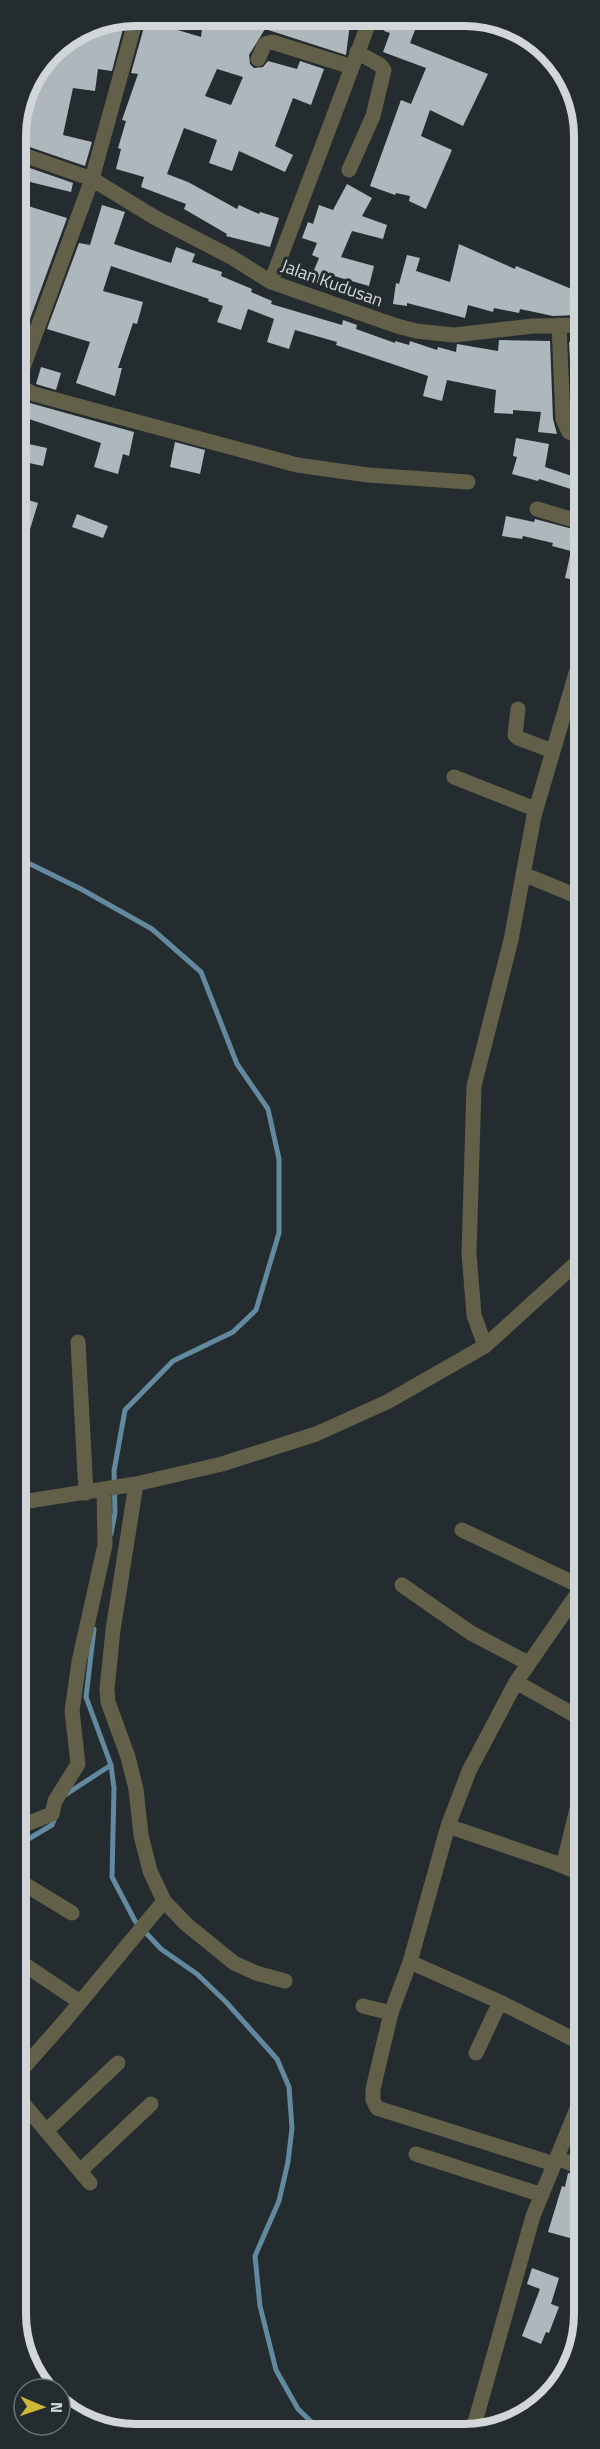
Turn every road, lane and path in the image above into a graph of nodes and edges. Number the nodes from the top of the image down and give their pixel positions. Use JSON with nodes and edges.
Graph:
{"nodes":[{"id":1,"x":134,"y":26,"type":"edge"},
{"id":2,"x":367,"y":26,"type":"edge"},
{"id":3,"x":357,"y":52,"type":"junction"},
{"id":4,"x":258,"y":59,"type":"dead end"},
{"id":5,"x":352,"y":67,"type":"junction"},
{"id":6,"x":26,"y":156,"type":"edge"},
{"id":7,"x":349,"y":170,"type":"dead end"},
{"id":8,"x":92,"y":179,"type":"junction"},
{"id":9,"x":271,"y":282,"type":"junction"},
{"id":10,"x":559,"y":325,"type":"junction"},
{"id":11,"x":574,"y":326,"type":"edge"},
{"id":12,"x":26,"y":359,"type":"edge"},
{"id":13,"x":26,"y":390,"type":"edge"},
{"id":14,"x":574,"y":434,"type":"edge"},
{"id":15,"x":468,"y":482,"type":"dead end"},
{"id":16,"x":537,"y":509,"type":"dead end"},
{"id":17,"x":574,"y":521,"type":"edge"},
{"id":18,"x":574,"y":680,"type":"edge"},
{"id":19,"x":519,"y":709,"type":"dead end"},
{"id":20,"x":553,"y":750,"type":"junction"},
{"id":21,"x":454,"y":777,"type":"dead end"},
{"id":22,"x":536,"y":809,"type":"junction"},
{"id":23,"x":523,"y":874,"type":"junction"},
{"id":24,"x":574,"y":894,"type":"edge"},
{"id":25,"x":574,"y":1270,"type":"edge"},
{"id":26,"x":78,"y":1342,"type":"dead end"},
{"id":27,"x":485,"y":1346,"type":"junction"},
{"id":28,"x":136,"y":1484,"type":"junction"},
{"id":29,"x":112,"y":1489,"type":"junction"},
{"id":30,"x":86,"y":1493,"type":"junction"},
{"id":31,"x":26,"y":1502,"type":"edge"},
{"id":32,"x":462,"y":1530,"type":"dead end"},
{"id":33,"x":574,"y":1583,"type":"edge"},
{"id":34,"x":402,"y":1585,"type":"dead end"},
{"id":35,"x":574,"y":1599,"type":"edge"},
{"id":36,"x":528,"y":1663,"type":"junction"},
{"id":37,"x":516,"y":1682,"type":"junction"},
{"id":38,"x":574,"y":1715,"type":"edge"},
{"id":39,"x":574,"y":1821,"type":"edge"},
{"id":40,"x":26,"y":1824,"type":"edge"},
{"id":41,"x":448,"y":1827,"type":"junction"},
{"id":42,"x":563,"y":1866,"type":"junction"},
{"id":43,"x":574,"y":1870,"type":"edge"},
{"id":44,"x":26,"y":1886,"type":"edge"},
{"id":45,"x":164,"y":1901,"type":"junction"},
{"id":46,"x":72,"y":1913,"type":"dead end"},
{"id":47,"x":410,"y":1962,"type":"junction"},
{"id":48,"x":26,"y":1966,"type":"edge"},
{"id":49,"x":285,"y":1981,"type":"dead end"},
{"id":50,"x":80,"y":2001,"type":"junction"},
{"id":51,"x":500,"y":2002,"type":"junction"},
{"id":52,"x":363,"y":2006,"type":"dead end"},
{"id":53,"x":391,"y":2013,"type":"junction"},
{"id":54,"x":574,"y":2039,"type":"edge"},
{"id":55,"x":476,"y":2053,"type":"dead end"},
{"id":56,"x":118,"y":2063,"type":"dead end"},
{"id":57,"x":26,"y":2064,"type":"edge"},
{"id":58,"x":151,"y":2104,"type":"dead end"},
{"id":59,"x":26,"y":2107,"type":"edge"},
{"id":60,"x":574,"y":2115,"type":"edge"},
{"id":61,"x":46,"y":2131,"type":"junction"},
{"id":62,"x":416,"y":2154,"type":"dead end"},
{"id":63,"x":555,"y":2161,"type":"junction"},
{"id":64,"x":574,"y":2166,"type":"edge"},
{"id":65,"x":542,"y":2195,"type":"junction"},
{"id":66,"x":475,"y":2423,"type":"edge"}],
"edges":[{"from":1,"to":8,"type":"street"},
{"from":2,"to":3,"type":"street"},
{"from":3,"to":5,"type":"street"},
{"from":3,"to":7,"type":"street"},
{"from":4,"to":5,"type":"street"},
{"from":5,"to":9,"type":"street"},
{"from":6,"to":8,"type":"street","name":"Jalan Kudusan"},
{"from":8,"to":9,"type":"street","name":"Jalan Kudusan"},
{"from":8,"to":12,"type":"street"},
{"from":9,"to":10,"type":"street","name":"Jalan Kudusan"},
{"from":10,"to":11,"type":"street","name":"Jalan Kudusan"},
{"from":10,"to":14,"type":"street"},
{"from":13,"to":15,"type":"street"},
{"from":16,"to":17,"type":"street"},
{"from":18,"to":20,"type":"street"},
{"from":19,"to":20,"type":"street"},
{"from":20,"to":22,"type":"street"},
{"from":21,"to":22,"type":"street"},
{"from":22,"to":23,"type":"street"},
{"from":23,"to":24,"type":"street"},
{"from":23,"to":27,"type":"street"},
{"from":25,"to":27,"type":"street"},
{"from":26,"to":30,"type":"street"},
{"from":27,"to":28,"type":"street"},
{"from":28,"to":29,"type":"street"},
{"from":28,"to":45,"type":"street"},
{"from":29,"to":30,"type":"street"},
{"from":29,"to":40,"type":"street"},
{"from":30,"to":31,"type":"street"},
{"from":32,"to":33,"type":"street"},
{"from":34,"to":36,"type":"street"},
{"from":35,"to":36,"type":"street"},
{"from":36,"to":37,"type":"street"},
{"from":37,"to":38,"type":"street"},
{"from":37,"to":41,"type":"street"},
{"from":39,"to":42,"type":"street"},
{"from":41,"to":42,"type":"street"},
{"from":41,"to":47,"type":"street"},
{"from":42,"to":43,"type":"street"},
{"from":44,"to":46,"type":"street"},
{"from":45,"to":49,"type":"street"},
{"from":45,"to":50,"type":"street"},
{"from":47,"to":51,"type":"street"},
{"from":47,"to":53,"type":"street"},
{"from":48,"to":50,"type":"street"},
{"from":50,"to":57,"type":"street"},
{"from":51,"to":54,"type":"street"},
{"from":51,"to":55,"type":"street"},
{"from":52,"to":53,"type":"street"},
{"from":53,"to":63,"type":"street"},
{"from":56,"to":61,"type":"street"},
{"from":58,"to":61,"type":"street"},
{"from":59,"to":61,"type":"street"},
{"from":60,"to":63,"type":"street"},
{"from":62,"to":65,"type":"street"},
{"from":63,"to":64,"type":"street"},
{"from":63,"to":65,"type":"street"},
{"from":65,"to":66,"type":"street"}]}
